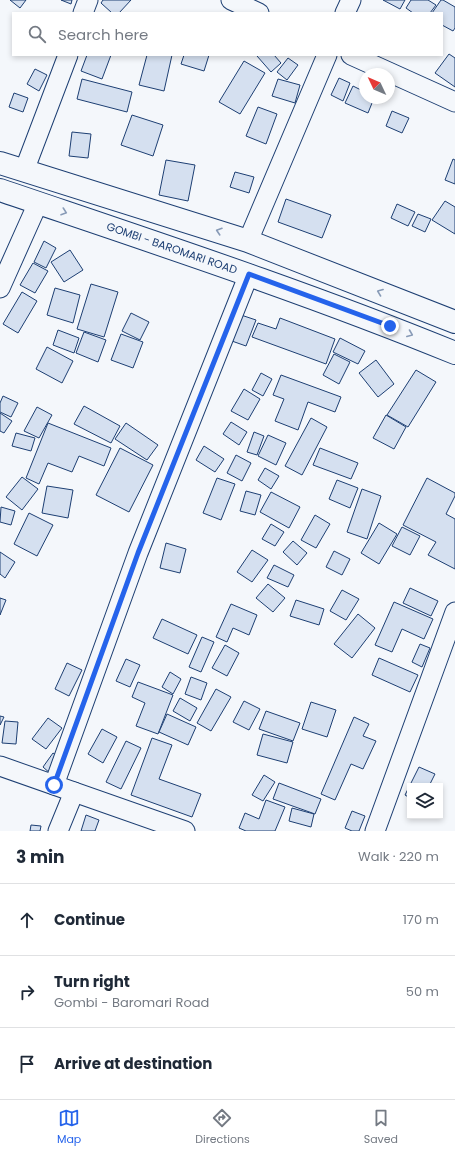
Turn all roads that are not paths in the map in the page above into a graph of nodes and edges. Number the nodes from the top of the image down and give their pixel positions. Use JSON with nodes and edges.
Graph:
{"nodes":[{"id":1,"x":88,"y":0,"type":"edge"},
{"id":2,"x":231,"y":0,"type":"edge"},
{"id":3,"x":351,"y":0,"type":"edge"},
{"id":4,"x":83,"y":12,"type":"edge"},
{"id":5,"x":257,"y":12,"type":"edge"},
{"id":6,"x":345,"y":12,"type":"edge"},
{"id":7,"x":68,"y":56,"type":"edge"},
{"id":8,"x":327,"y":56,"type":"edge"},
{"id":9,"x":353,"y":56,"type":"edge"},
{"id":10,"x":455,"y":102,"type":"edge"},
{"id":11,"x":0,"y":163,"type":"edge"},
{"id":12,"x":24,"y":171,"type":"junction"},
{"id":13,"x":0,"y":190,"type":"edge"},
{"id":14,"x":38,"y":203,"type":"junction"},
{"id":15,"x":248,"y":242,"type":"junction"},
{"id":16,"x":249,"y":274,"type":"junction"},
{"id":17,"x":0,"y":288,"type":"edge"},
{"id":18,"x":455,"y":322,"type":"edge"},
{"id":19,"x":455,"y":353,"type":"edge"},
{"id":20,"x":455,"y":612,"type":"edge"},
{"id":21,"x":0,"y":766,"type":"edge"},
{"id":22,"x":54,"y":785,"type":"junction"},
{"id":23,"x":74,"y":792,"type":"junction"},
{"id":24,"x":58,"y":831,"type":"edge"},
{"id":25,"x":185,"y":831,"type":"edge"},
{"id":26,"x":375,"y":831,"type":"edge"}],
"edges":[{"from":1,"to":4,"type":"street"},
{"from":2,"to":5,"type":"street"},
{"from":3,"to":6,"type":"street"},
{"from":7,"to":12,"type":"street"},
{"from":8,"to":15,"type":"street"},
{"from":9,"to":10,"type":"street"},
{"from":11,"to":12,"type":"main road"},
{"from":15,"to":12,"type":"main road","one_way":true},
{"from":13,"to":14,"type":"main road","name":"GOMBI - BAROMARI ROAD"},
{"from":14,"to":16,"type":"main road","name":"GOMBI - BAROMARI ROAD","one_way":true},
{"from":14,"to":17,"type":"street"},
{"from":18,"to":15,"type":"main road","one_way":true},
{"from":16,"to":19,"type":"main road","name":"GOMBI - BAROMARI ROAD","one_way":true},
{"from":16,"to":22,"type":"street"},
{"from":20,"to":26,"type":"street"},
{"from":21,"to":22,"type":"street"},
{"from":22,"to":23,"type":"street"},
{"from":23,"to":24,"type":"street"},
{"from":23,"to":25,"type":"street"}]}
